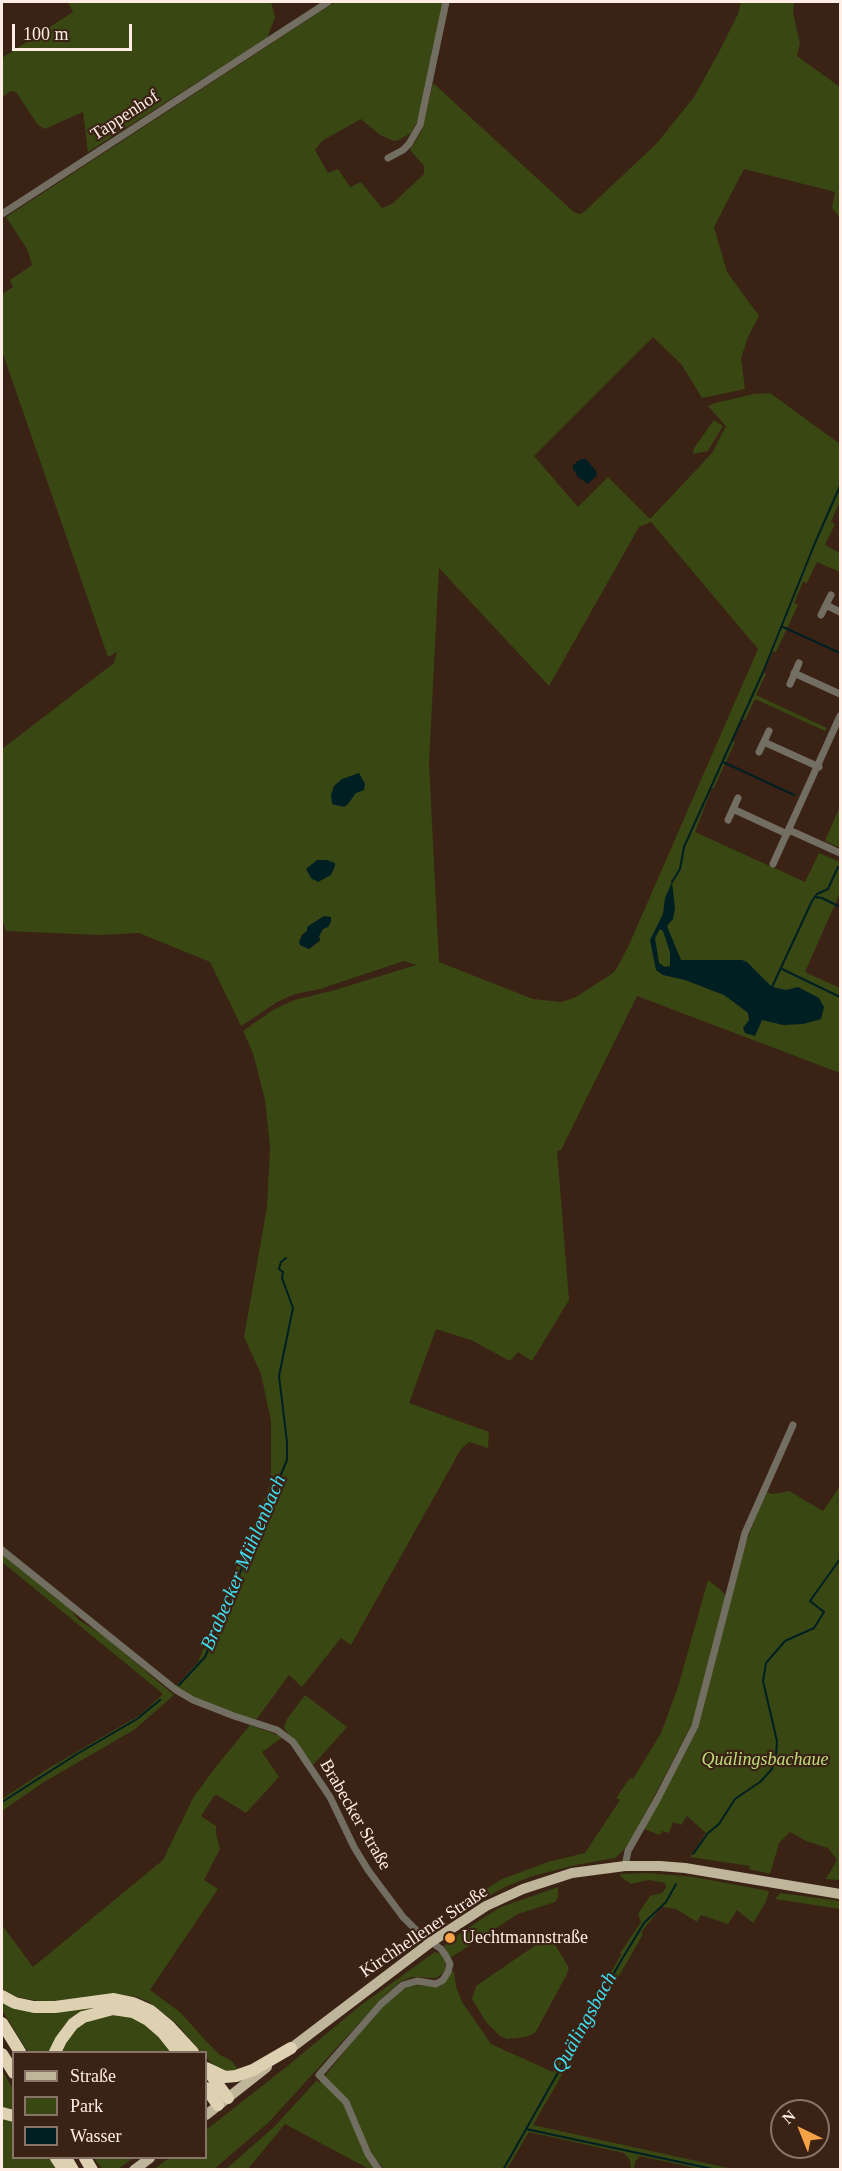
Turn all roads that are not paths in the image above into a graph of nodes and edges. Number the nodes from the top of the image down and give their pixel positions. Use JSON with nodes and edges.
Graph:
{"nodes":[{"id":1,"x":328,"y":2,"type":"edge"},
{"id":2,"x":446,"y":2,"type":"edge"},
{"id":3,"x":388,"y":158,"type":"dead end"},
{"id":4,"x":2,"y":214,"type":"edge"},
{"id":5,"x":831,"y":595,"type":"dead end"},
{"id":6,"x":826,"y":605,"type":"junction"},
{"id":7,"x":840,"y":612,"type":"edge"},
{"id":8,"x":821,"y":615,"type":"dead end"},
{"id":9,"x":799,"y":663,"type":"dead end"},
{"id":10,"x":794,"y":673,"type":"junction"},
{"id":11,"x":790,"y":684,"type":"dead end"},
{"id":12,"x":840,"y":694,"type":"edge"},
{"id":13,"x":840,"y":716,"type":"edge"},
{"id":14,"x":769,"y":731,"type":"dead end"},
{"id":15,"x":764,"y":742,"type":"junction"},
{"id":16,"x":759,"y":752,"type":"dead end"},
{"id":17,"x":819,"y":767,"type":"junction"},
{"id":18,"x":738,"y":798,"type":"dead end"},
{"id":19,"x":733,"y":809,"type":"junction"},
{"id":20,"x":728,"y":820,"type":"dead end"},
{"id":21,"x":788,"y":832,"type":"junction"},
{"id":22,"x":840,"y":853,"type":"edge"},
{"id":23,"x":773,"y":864,"type":"dead end"},
{"id":24,"x":793,"y":1425,"type":"dead end"},
{"id":25,"x":2,"y":1550,"type":"edge"},
{"id":26,"x":625,"y":1866,"type":"junction"},
{"id":27,"x":840,"y":1894,"type":"edge"},
{"id":28,"x":431,"y":1942,"type":"junction"},
{"id":29,"x":2,"y":1996,"type":"edge"},
{"id":30,"x":2,"y":2023,"type":"edge"},
{"id":31,"x":291,"y":2048,"type":"junction"},
{"id":32,"x":19,"y":2051,"type":"edge"},
{"id":33,"x":56,"y":2051,"type":"edge"},
{"id":34,"x":177,"y":2051,"type":"edge"},
{"id":35,"x":192,"y":2051,"type":"edge"},
{"id":36,"x":2,"y":2054,"type":"edge"},
{"id":37,"x":207,"y":2068,"type":"edge"},
{"id":38,"x":12,"y":2070,"type":"edge"},
{"id":39,"x":207,"y":2070,"type":"edge"},
{"id":40,"x":207,"y":2089,"type":"edge"},
{"id":41,"x":223,"y":2101,"type":"junction"},
{"id":42,"x":207,"y":2114,"type":"edge"},
{"id":43,"x":147,"y":2159,"type":"edge"},
{"id":44,"x":134,"y":2169,"type":"edge"},
{"id":45,"x":379,"y":2169,"type":"edge"}],
"edges":[{"from":1,"to":4,"type":"street","name":"Tappenhof"},
{"from":2,"to":3,"type":"street"},
{"from":5,"to":6,"type":"street"},
{"from":6,"to":7,"type":"street"},
{"from":6,"to":8,"type":"street"},
{"from":9,"to":10,"type":"street"},
{"from":10,"to":11,"type":"street"},
{"from":10,"to":12,"type":"street"},
{"from":13,"to":17,"type":"street"},
{"from":14,"to":15,"type":"street"},
{"from":15,"to":16,"type":"street"},
{"from":15,"to":17,"type":"street"},
{"from":17,"to":21,"type":"street"},
{"from":18,"to":19,"type":"street"},
{"from":19,"to":20,"type":"street"},
{"from":19,"to":21,"type":"street"},
{"from":21,"to":22,"type":"street"},
{"from":21,"to":23,"type":"street"},
{"from":24,"to":26,"type":"street"},
{"from":25,"to":28,"type":"street","name":"Brabecker Straße"},
{"from":26,"to":27,"type":"main road","name":"Kirchhellener Straße"},
{"from":26,"to":28,"type":"main road","name":"Kirchhellener Straße"},
{"from":28,"to":31,"type":"main road","name":"Kirchhellener Straße"},
{"from":28,"to":45,"type":"street","name":"Brabecker Straße"},
{"from":29,"to":35,"type":"highway"},
{"from":30,"to":32,"type":"highway"},
{"from":31,"to":37,"type":"highway"},
{"from":31,"to":41,"type":"main road","name":"Kirchhellener Straße"},
{"from":33,"to":34,"type":"highway"},
{"from":36,"to":38,"type":"highway"},
{"from":39,"to":41,"type":"highway"},
{"from":40,"to":41,"type":"highway"},
{"from":41,"to":42,"type":"main road","name":"Kirchhellener Straße"},
{"from":43,"to":44,"type":"main road"}]}
